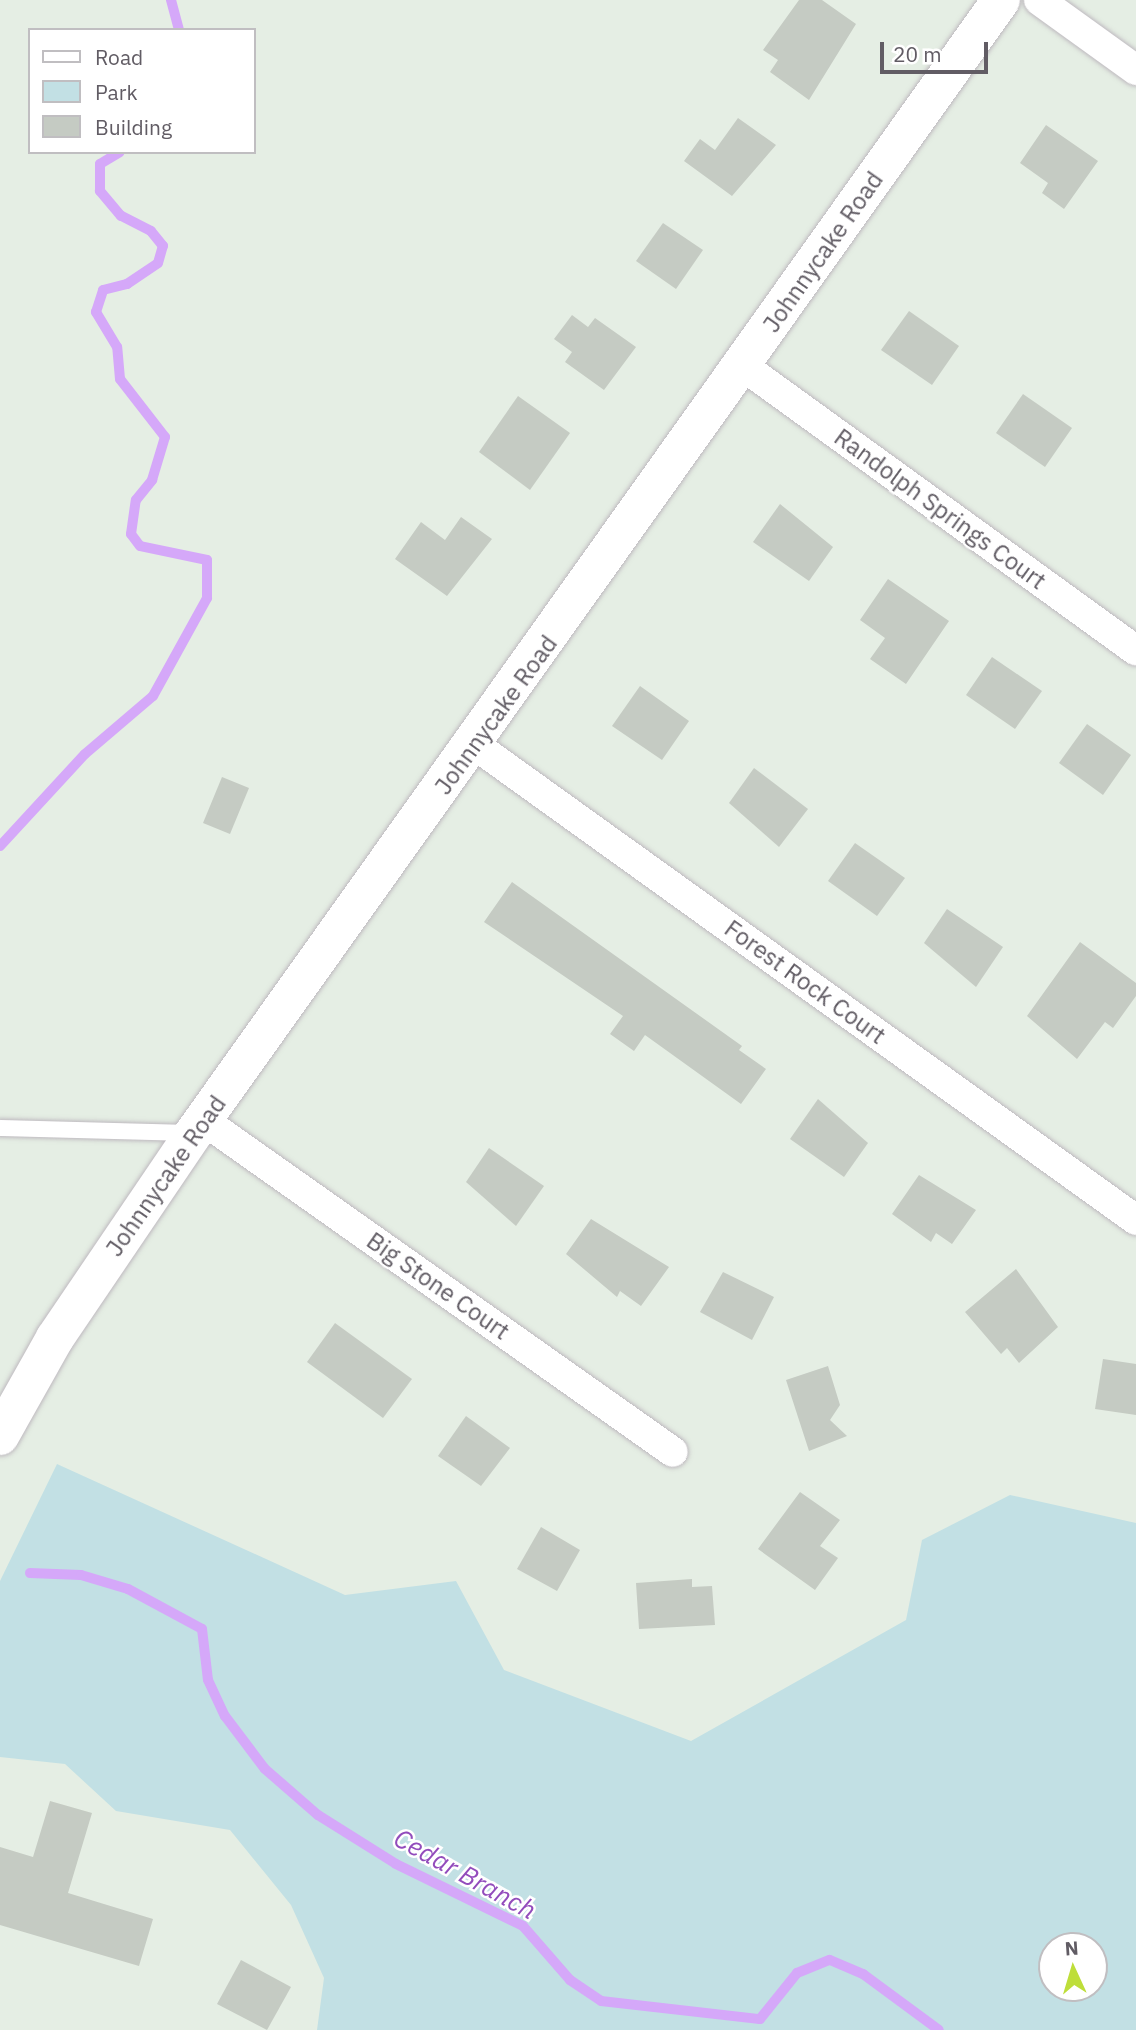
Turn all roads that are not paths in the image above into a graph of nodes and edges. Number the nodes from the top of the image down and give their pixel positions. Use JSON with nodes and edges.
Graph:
{"nodes":[{"id":1,"x":1001,"y":0,"type":"edge"},
{"id":2,"x":1039,"y":0,"type":"edge"},
{"id":3,"x":1136,"y":70,"type":"edge"},
{"id":4,"x":743,"y":366,"type":"junction"},
{"id":5,"x":1136,"y":651,"type":"edge"},
{"id":6,"x":475,"y":745,"type":"junction"},
{"id":7,"x":198,"y":1127,"type":"junction"},
{"id":8,"x":0,"y":1128,"type":"edge"},
{"id":9,"x":1136,"y":1220,"type":"edge"},
{"id":10,"x":0,"y":1436,"type":"edge"},
{"id":11,"x":673,"y":1452,"type":"dead end"}],
"edges":[{"from":1,"to":4,"type":"street","name":"Johnnycake Road"},
{"from":2,"to":3,"type":"street"},
{"from":4,"to":5,"type":"street","name":"Randolph Springs Court"},
{"from":4,"to":6,"type":"street","name":"Johnnycake Road"},
{"from":6,"to":7,"type":"street","name":"Johnnycake Road"},
{"from":6,"to":9,"type":"street","name":"Forest Rock Court"},
{"from":7,"to":8,"type":"lane"},
{"from":7,"to":10,"type":"street","name":"Johnnycake Road"},
{"from":7,"to":11,"type":"street","name":"Big Stone Court"}]}
